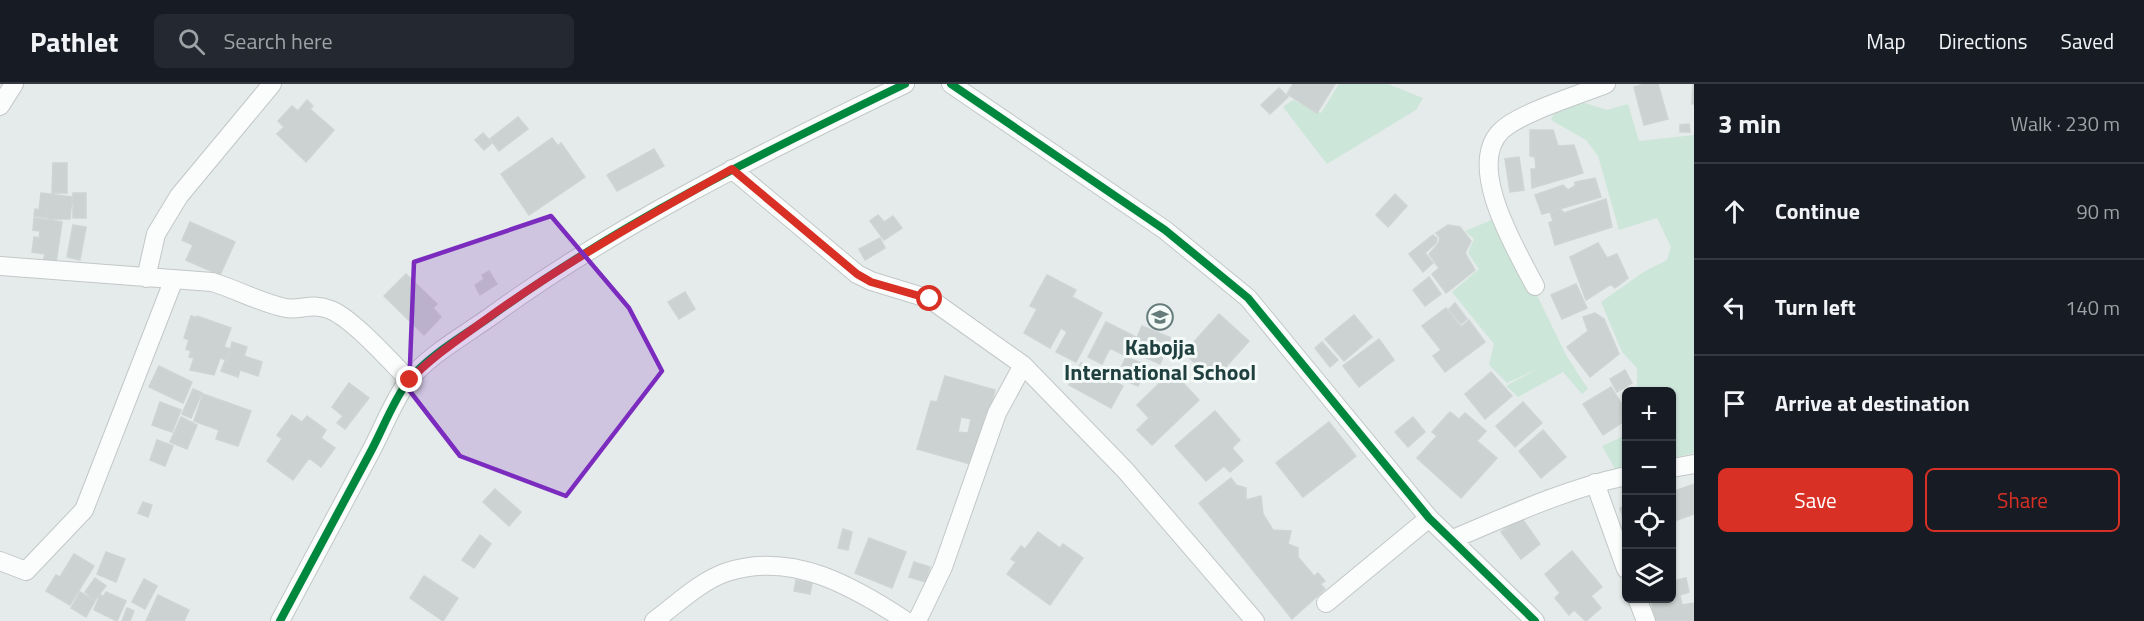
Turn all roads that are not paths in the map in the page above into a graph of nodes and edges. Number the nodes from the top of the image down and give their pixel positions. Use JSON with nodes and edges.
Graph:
{"nodes":[{"id":1,"x":14,"y":84,"type":"edge"},
{"id":2,"x":272,"y":84,"type":"edge"},
{"id":3,"x":905,"y":84,"type":"edge"},
{"id":4,"x":951,"y":84,"type":"edge"},
{"id":5,"x":1606,"y":84,"type":"edge"},
{"id":6,"x":0,"y":106,"type":"edge"},
{"id":7,"x":732,"y":169,"type":"junction"},
{"id":8,"x":0,"y":266,"type":"edge"},
{"id":9,"x":146,"y":278,"type":"junction"},
{"id":10,"x":174,"y":279,"type":"junction"},
{"id":11,"x":1535,"y":286,"type":"dead end"},
{"id":12,"x":1023,"y":365,"type":"junction"},
{"id":13,"x":410,"y":380,"type":"junction"},
{"id":14,"x":1694,"y":464,"type":"edge"},
{"id":15,"x":1676,"y":467,"type":"edge"},
{"id":16,"x":1622,"y":477,"type":"edge"},
{"id":17,"x":1595,"y":483,"type":"junction"},
{"id":18,"x":1430,"y":518,"type":"junction"},
{"id":19,"x":1453,"y":539,"type":"junction"},
{"id":20,"x":1622,"y":558,"type":"edge"},
{"id":21,"x":0,"y":561,"type":"edge"},
{"id":22,"x":1326,"y":603,"type":"dead end"},
{"id":23,"x":1640,"y":603,"type":"edge"},
{"id":24,"x":280,"y":621,"type":"edge"},
{"id":25,"x":654,"y":621,"type":"edge"},
{"id":26,"x":906,"y":621,"type":"edge"},
{"id":27,"x":917,"y":621,"type":"edge"},
{"id":28,"x":1255,"y":621,"type":"edge"},
{"id":29,"x":1535,"y":621,"type":"edge"},
{"id":30,"x":1646,"y":621,"type":"edge"}],
"edges":[{"from":1,"to":6,"type":"street"},
{"from":2,"to":9,"type":"street"},
{"from":3,"to":7,"type":"street"},
{"from":4,"to":18,"type":"street"},
{"from":5,"to":11,"type":"street"},
{"from":7,"to":12,"type":"street"},
{"from":7,"to":13,"type":"street"},
{"from":8,"to":9,"type":"street"},
{"from":9,"to":10,"type":"street"},
{"from":10,"to":13,"type":"street"},
{"from":10,"to":21,"type":"street"},
{"from":12,"to":27,"type":"street"},
{"from":12,"to":28,"type":"street"},
{"from":13,"to":24,"type":"street"},
{"from":14,"to":15,"type":"street"},
{"from":16,"to":17,"type":"street"},
{"from":17,"to":19,"type":"street"},
{"from":17,"to":20,"type":"street"},
{"from":18,"to":19,"type":"street"},
{"from":18,"to":22,"type":"street"},
{"from":19,"to":29,"type":"street"},
{"from":23,"to":30,"type":"street"},
{"from":25,"to":26,"type":"street"}]}
